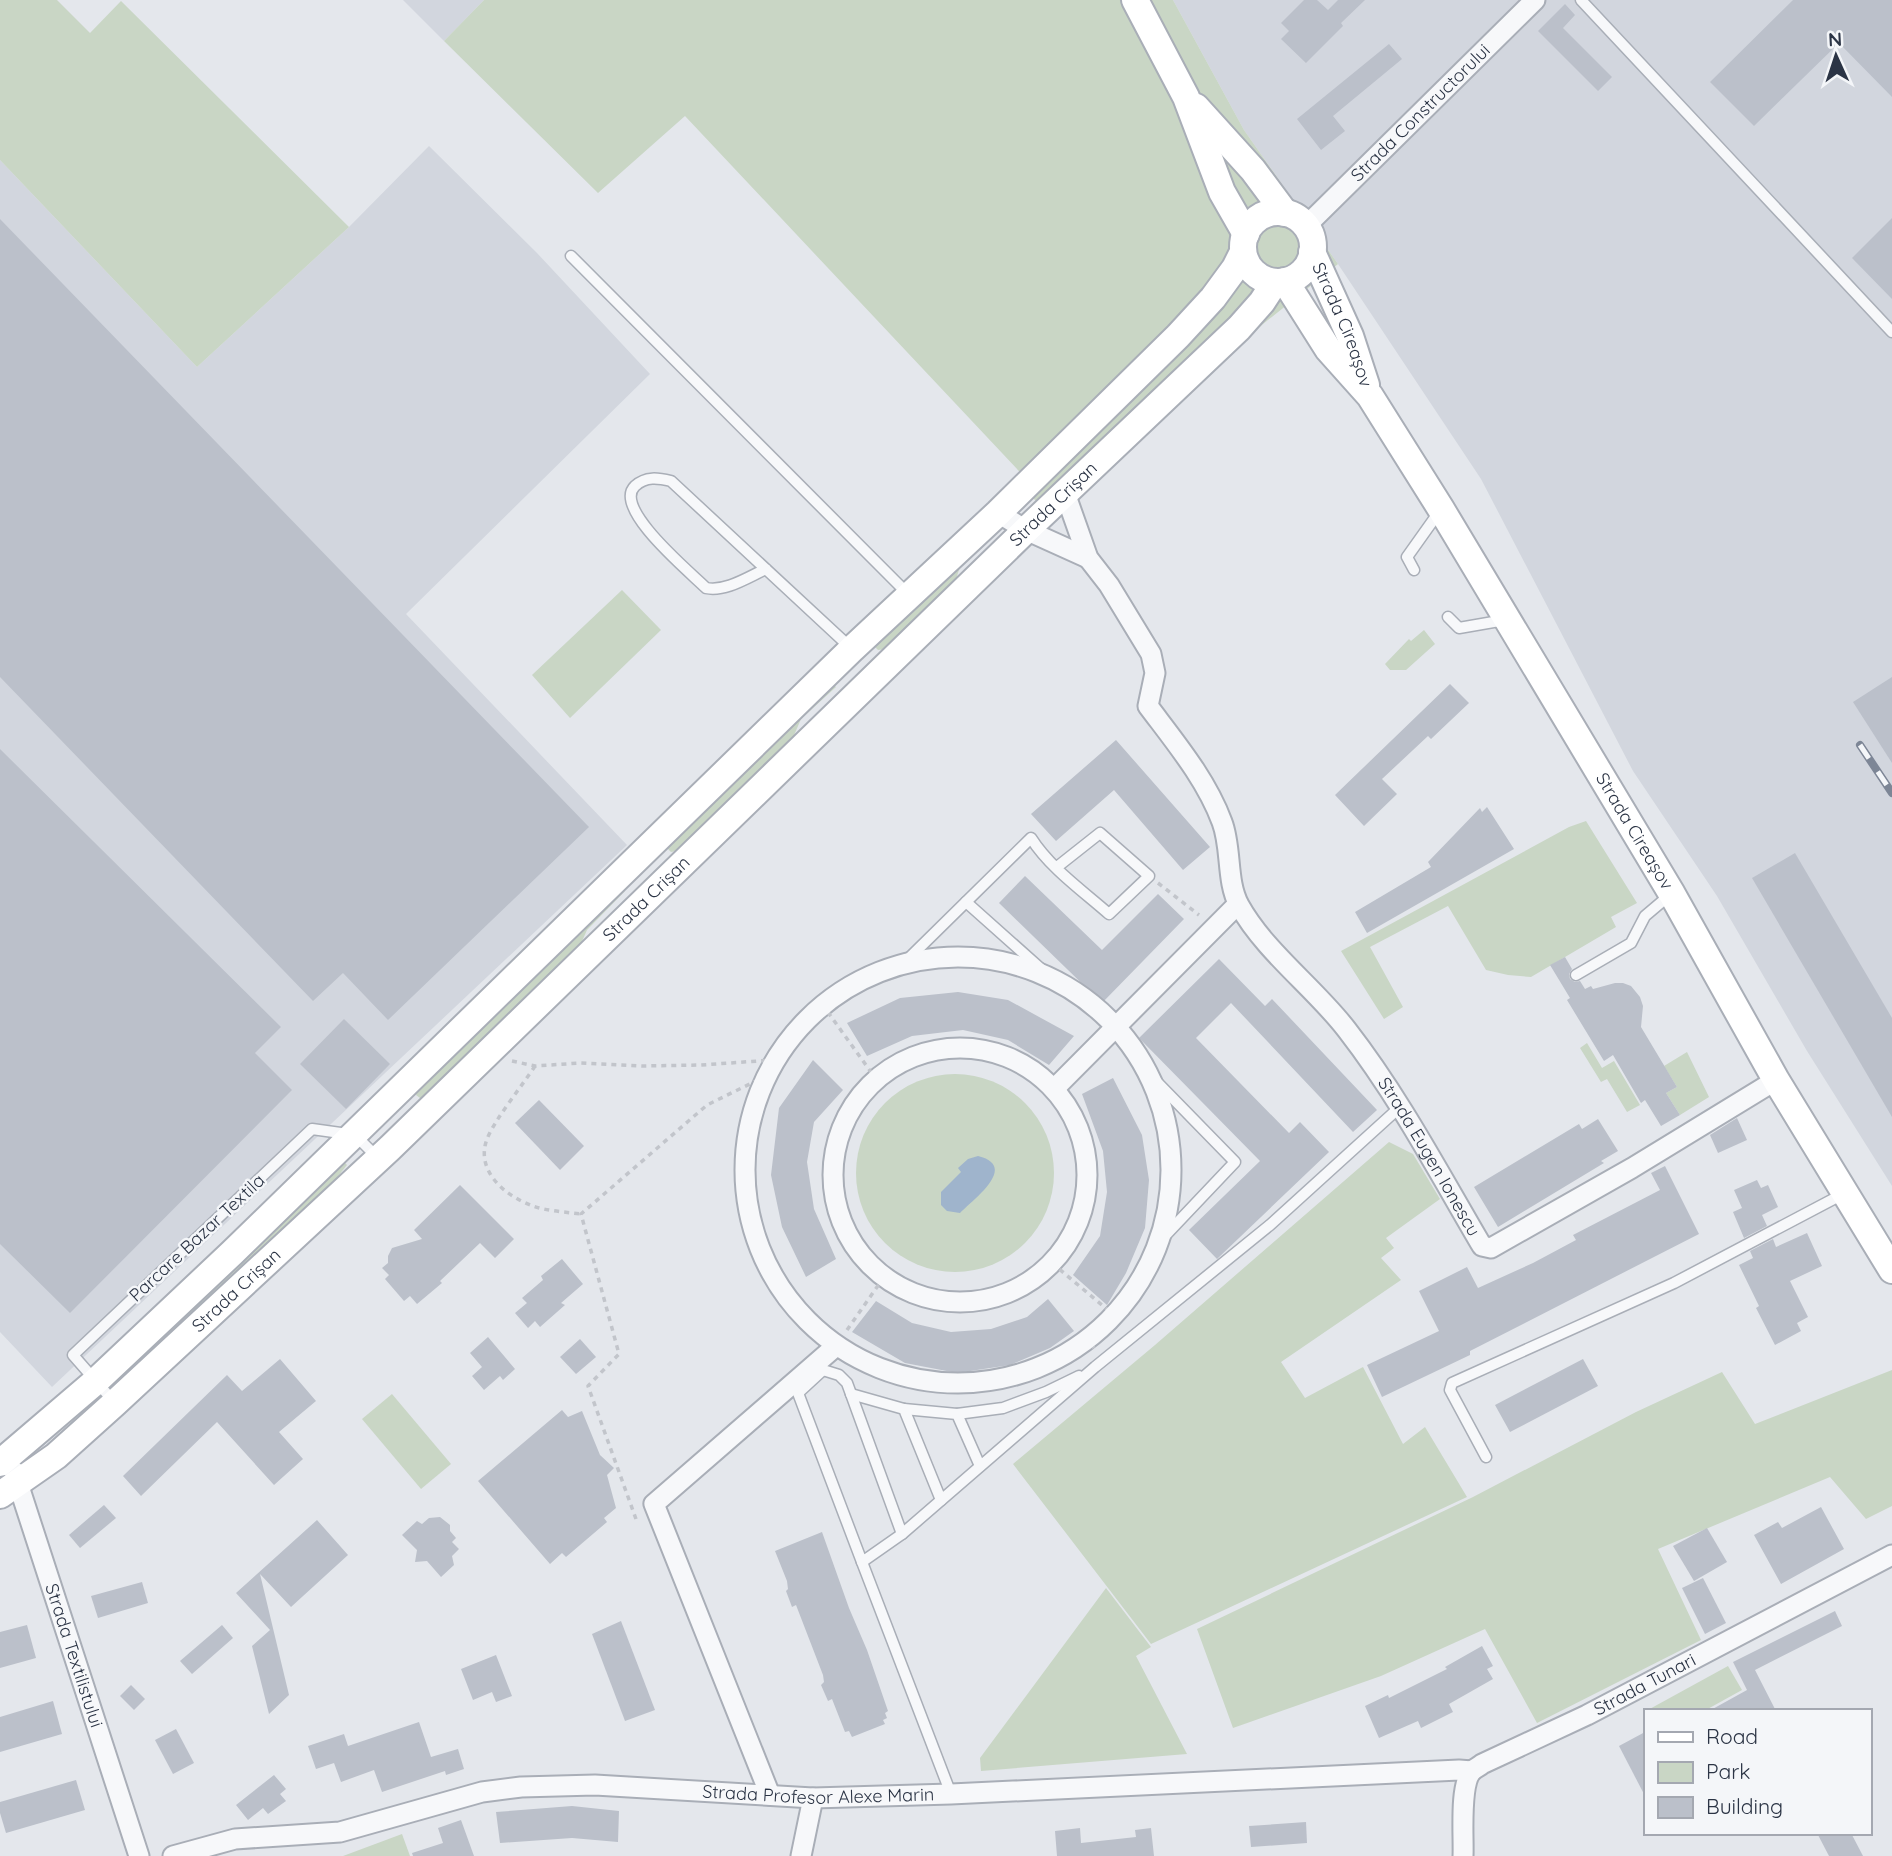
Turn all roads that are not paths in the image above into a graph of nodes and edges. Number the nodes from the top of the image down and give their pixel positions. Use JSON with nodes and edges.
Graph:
{"nodes":[{"id":1,"x":1135,"y":0,"type":"edge"},
{"id":2,"x":1535,"y":0,"type":"edge"},
{"id":3,"x":1581,"y":0,"type":"edge"},
{"id":4,"x":1186,"y":97,"type":"junction"},
{"id":5,"x":1295,"y":220,"type":"junction"},
{"id":6,"x":1245,"y":243,"type":"junction"},
{"id":7,"x":1312,"y":252,"type":"junction"},
{"id":8,"x":571,"y":256,"type":"dead end"},
{"id":9,"x":1280,"y":281,"type":"junction"},
{"id":10,"x":1892,"y":332,"type":"edge"},
{"id":11,"x":1370,"y":396,"type":"junction"},
{"id":12,"x":1065,"y":494,"type":"junction"},
{"id":13,"x":1441,"y":509,"type":"junction"},
{"id":14,"x":998,"y":513,"type":"junction"},
{"id":15,"x":1026,"y":530,"type":"junction"},
{"id":16,"x":1088,"y":558,"type":"junction"},
{"id":17,"x":766,"y":569,"type":"junction"},
{"id":18,"x":1414,"y":570,"type":"dead end"},
{"id":19,"x":909,"y":595,"type":"junction"},
{"id":20,"x":1448,"y":617,"type":"dead end"},
{"id":21,"x":1507,"y":619,"type":"junction"},
{"id":22,"x":852,"y":649,"type":"junction"},
{"id":23,"x":1057,"y":867,"type":"junction"},
{"id":24,"x":1672,"y":894,"type":"junction"},
{"id":25,"x":966,"y":902,"type":"junction"},
{"id":26,"x":1238,"y":904,"type":"junction"},
{"id":27,"x":905,"y":962,"type":"junction"},
{"id":28,"x":1576,"y":975,"type":"dead end"},
{"id":29,"x":1049,"y":976,"type":"junction"},
{"id":30,"x":1118,"y":1026,"type":"junction"},
{"id":31,"x":1152,"y":1077,"type":"junction"},
{"id":32,"x":1776,"y":1080,"type":"junction"},
{"id":33,"x":1054,"y":1089,"type":"junction"},
{"id":34,"x":1400,"y":1107,"type":"junction"},
{"id":35,"x":355,"y":1135,"type":"junction"},
{"id":36,"x":379,"y":1159,"type":"junction"},
{"id":37,"x":1845,"y":1193,"type":"junction"},
{"id":38,"x":1161,"y":1240,"type":"junction"},
{"id":39,"x":1892,"y":1270,"type":"edge"},
{"id":40,"x":836,"y":1346,"type":"junction"},
{"id":41,"x":822,"y":1366,"type":"junction"},
{"id":42,"x":1095,"y":1367,"type":"junction"},
{"id":43,"x":95,"y":1382,"type":"junction"},
{"id":44,"x":851,"y":1394,"type":"junction"},
{"id":45,"x":115,"y":1404,"type":"junction"},
{"id":46,"x":904,"y":1409,"type":"junction"},
{"id":47,"x":957,"y":1414,"type":"junction"},
{"id":48,"x":1486,"y":1457,"type":"dead end"},
{"id":49,"x":5,"y":1459,"type":"edge"},
{"id":50,"x":980,"y":1466,"type":"junction"},
{"id":51,"x":9,"y":1490,"type":"edge"},
{"id":52,"x":941,"y":1500,"type":"junction"},
{"id":53,"x":902,"y":1534,"type":"junction"},
{"id":54,"x":1892,"y":1555,"type":"edge"},
{"id":55,"x":862,"y":1562,"type":"junction"},
{"id":56,"x":1472,"y":1772,"type":"junction"},
{"id":57,"x":951,"y":1794,"type":"junction"},
{"id":58,"x":770,"y":1795,"type":"junction"},
{"id":59,"x":813,"y":1798,"type":"junction"},
{"id":60,"x":139,"y":1856,"type":"edge"},
{"id":61,"x":173,"y":1856,"type":"edge"},
{"id":62,"x":801,"y":1856,"type":"edge"},
{"id":63,"x":1463,"y":1856,"type":"edge"}],
"edges":[{"from":1,"to":4,"type":"main road"},
{"from":2,"to":5,"type":"street","name":"Strada Constructorului"},
{"from":3,"to":10,"type":"lane"},
{"from":4,"to":5,"type":"main road"},
{"from":4,"to":6,"type":"main road"},
{"from":5,"to":6,"type":"main road"},
{"from":5,"to":7,"type":"main road"},
{"from":6,"to":9,"type":"main road"},
{"from":6,"to":14,"type":"main road","name":"Strada Crișan"},
{"from":7,"to":9,"type":"main road"},
{"from":7,"to":11,"type":"main road","name":"Strada Cireașov"},
{"from":8,"to":19,"type":"lane"},
{"from":9,"to":11,"type":"main road","name":"Strada Cireașov"},
{"from":9,"to":12,"type":"main road","name":"Strada Crișan"},
{"from":11,"to":13,"type":"main road","name":"Strada Cireașov"},
{"from":12,"to":15,"type":"main road","name":"Strada Crișan"},
{"from":12,"to":16,"type":"street","name":"Strada Eugen Ionescu"},
{"from":13,"to":18,"type":"lane"},
{"from":13,"to":21,"type":"main road","name":"Strada Cireașov"},
{"from":14,"to":15,"type":"street","name":"Strada Eugen Ionescu"},
{"from":14,"to":19,"type":"main road","name":"Strada Crișan"},
{"from":15,"to":16,"type":"street","name":"Strada Eugen Ionescu"},
{"from":15,"to":36,"type":"main road","name":"Strada Crișan"},
{"from":16,"to":26,"type":"street","name":"Strada Eugen Ionescu"},
{"from":17,"to":17,"type":"lane"},
{"from":17,"to":22,"type":"lane"},
{"from":19,"to":22,"type":"main road","name":"Strada Crișan"},
{"from":20,"to":21,"type":"lane"},
{"from":21,"to":24,"type":"main road","name":"Strada Cireașov"},
{"from":22,"to":35,"type":"main road","name":"Strada Crișan"},
{"from":23,"to":23,"type":"lane"},
{"from":23,"to":25,"type":"lane"},
{"from":24,"to":28,"type":"lane"},
{"from":24,"to":32,"type":"main road","name":"Strada Cireașov"},
{"from":25,"to":27,"type":"lane"},
{"from":25,"to":29,"type":"lane"},
{"from":26,"to":30,"type":"street"},
{"from":26,"to":34,"type":"street","name":"Strada Eugen Ionescu"},
{"from":27,"to":29,"type":"street"},
{"from":27,"to":40,"type":"street"},
{"from":29,"to":30,"type":"street"},
{"from":30,"to":31,"type":"street"},
{"from":30,"to":33,"type":"street"},
{"from":31,"to":38,"type":"street"},
{"from":31,"to":38,"type":"lane"},
{"from":32,"to":34,"type":"street","name":"Strada Eugen Ionescu"},
{"from":32,"to":37,"type":"main road","name":"Strada Cireașov"},
{"from":33,"to":33,"type":"street"},
{"from":34,"to":42,"type":"lane"},
{"from":35,"to":36,"type":"lane"},
{"from":35,"to":43,"type":"main road","name":"Strada Crișan"},
{"from":35,"to":43,"type":"lane","name":"Parcare Bazar Textila"},
{"from":36,"to":45,"type":"main road","name":"Strada Crișan"},
{"from":37,"to":39,"type":"main road","name":"Strada Cireașov"},
{"from":37,"to":48,"type":"lane"},
{"from":38,"to":40,"type":"street"},
{"from":40,"to":41,"type":"street"},
{"from":41,"to":44,"type":"lane"},
{"from":41,"to":55,"type":"lane"},
{"from":41,"to":58,"type":"street"},
{"from":42,"to":47,"type":"lane"},
{"from":42,"to":50,"type":"lane"},
{"from":43,"to":45,"type":"lane","name":"Parcare Bazar Textila"},
{"from":43,"to":49,"type":"main road","name":"Strada Crișan"},
{"from":44,"to":46,"type":"lane"},
{"from":44,"to":53,"type":"lane"},
{"from":45,"to":51,"type":"main road","name":"Strada Crișan"},
{"from":46,"to":47,"type":"lane"},
{"from":46,"to":52,"type":"lane"},
{"from":47,"to":50,"type":"lane"},
{"from":49,"to":51,"type":"street","name":"Strada Textilistului"},
{"from":50,"to":52,"type":"lane"},
{"from":51,"to":60,"type":"street","name":"Strada Textilistului"},
{"from":52,"to":53,"type":"lane"},
{"from":53,"to":55,"type":"lane"},
{"from":54,"to":56,"type":"street","name":"Strada Tunari"},
{"from":55,"to":57,"type":"lane"},
{"from":56,"to":57,"type":"street","name":"Strada Profesor Alexe Marin"},
{"from":56,"to":63,"type":"street"},
{"from":57,"to":59,"type":"street","name":"Strada Profesor Alexe Marin"},
{"from":58,"to":59,"type":"street","name":"Strada Profesor Alexe Marin"},
{"from":58,"to":61,"type":"street","name":"Strada Profesor Alexe Marin"},
{"from":59,"to":62,"type":"street"}]}
